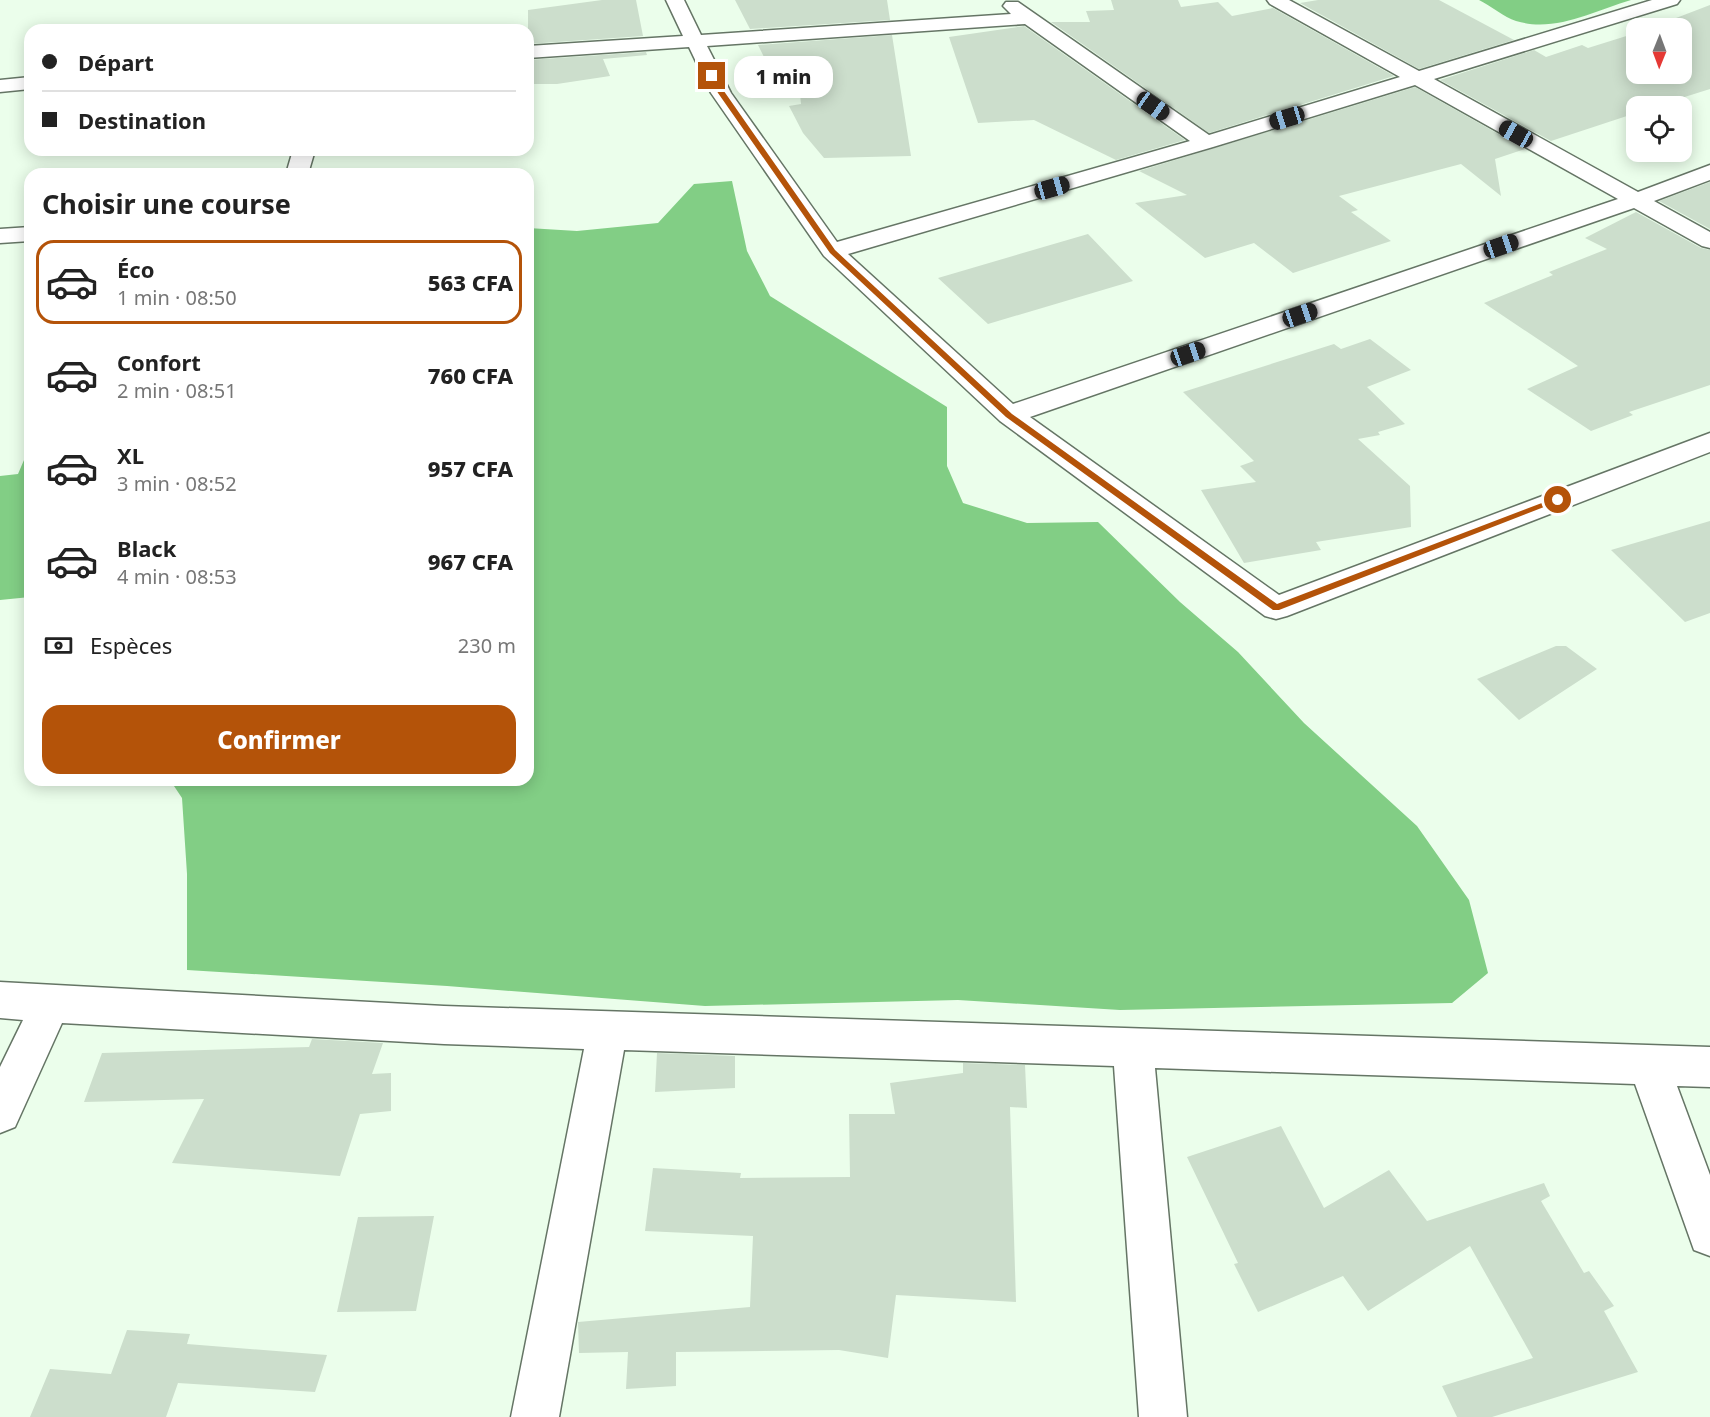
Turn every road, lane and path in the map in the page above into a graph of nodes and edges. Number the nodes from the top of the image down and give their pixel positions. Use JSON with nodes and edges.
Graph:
{"nodes":[{"id":1,"x":675,"y":0,"type":"edge"},
{"id":2,"x":1004,"y":0,"type":"edge"},
{"id":3,"x":1276,"y":0,"type":"edge"},
{"id":4,"x":1671,"y":0,"type":"edge"},
{"id":5,"x":1029,"y":18,"type":"junction"},
{"id":6,"x":696,"y":40,"type":"junction"},
{"id":7,"x":534,"y":52,"type":"edge"},
{"id":8,"x":1416,"y":78,"type":"junction"},
{"id":9,"x":24,"y":84,"type":"edge"},
{"id":10,"x":0,"y":86,"type":"edge"},
{"id":11,"x":1206,"y":143,"type":"junction"},
{"id":12,"x":1710,"y":172,"type":"edge"},
{"id":13,"x":1636,"y":200,"type":"junction"},
{"id":14,"x":24,"y":234,"type":"edge"},
{"id":15,"x":0,"y":236,"type":"edge"},
{"id":16,"x":1710,"y":241,"type":"edge"},
{"id":17,"x":832,"y":251,"type":"junction"},
{"id":18,"x":1009,"y":415,"type":"junction"},
{"id":19,"x":1710,"y":442,"type":"edge"},
{"id":20,"x":0,"y":1000,"type":"edge"},
{"id":21,"x":51,"y":1004,"type":"junction"},
{"id":22,"x":607,"y":1031,"type":"junction"},
{"id":23,"x":1133,"y":1048,"type":"junction"},
{"id":24,"x":1649,"y":1065,"type":"junction"},
{"id":25,"x":1710,"y":1067,"type":"edge"},
{"id":26,"x":0,"y":1112,"type":"edge"},
{"id":27,"x":1710,"y":1234,"type":"edge"},
{"id":28,"x":535,"y":1417,"type":"edge"},
{"id":29,"x":1162,"y":1417,"type":"edge"}],
"edges":[{"from":1,"to":6,"type":"street"},
{"from":2,"to":5,"type":"street"},
{"from":3,"to":8,"type":"street"},
{"from":4,"to":8,"type":"street"},
{"from":5,"to":6,"type":"street"},
{"from":5,"to":11,"type":"street"},
{"from":6,"to":7,"type":"street"},
{"from":6,"to":17,"type":"street"},
{"from":8,"to":11,"type":"street"},
{"from":8,"to":13,"type":"street"},
{"from":9,"to":10,"type":"street"},
{"from":11,"to":17,"type":"street"},
{"from":12,"to":13,"type":"street"},
{"from":13,"to":16,"type":"street"},
{"from":13,"to":18,"type":"street"},
{"from":14,"to":15,"type":"street"},
{"from":17,"to":18,"type":"street"},
{"from":18,"to":19,"type":"street"},
{"from":20,"to":21,"type":"street"},
{"from":21,"to":22,"type":"street"},
{"from":21,"to":26,"type":"street"},
{"from":22,"to":23,"type":"street"},
{"from":22,"to":28,"type":"street"},
{"from":23,"to":24,"type":"street"},
{"from":23,"to":29,"type":"street"},
{"from":24,"to":25,"type":"street"},
{"from":24,"to":27,"type":"street"}]}
